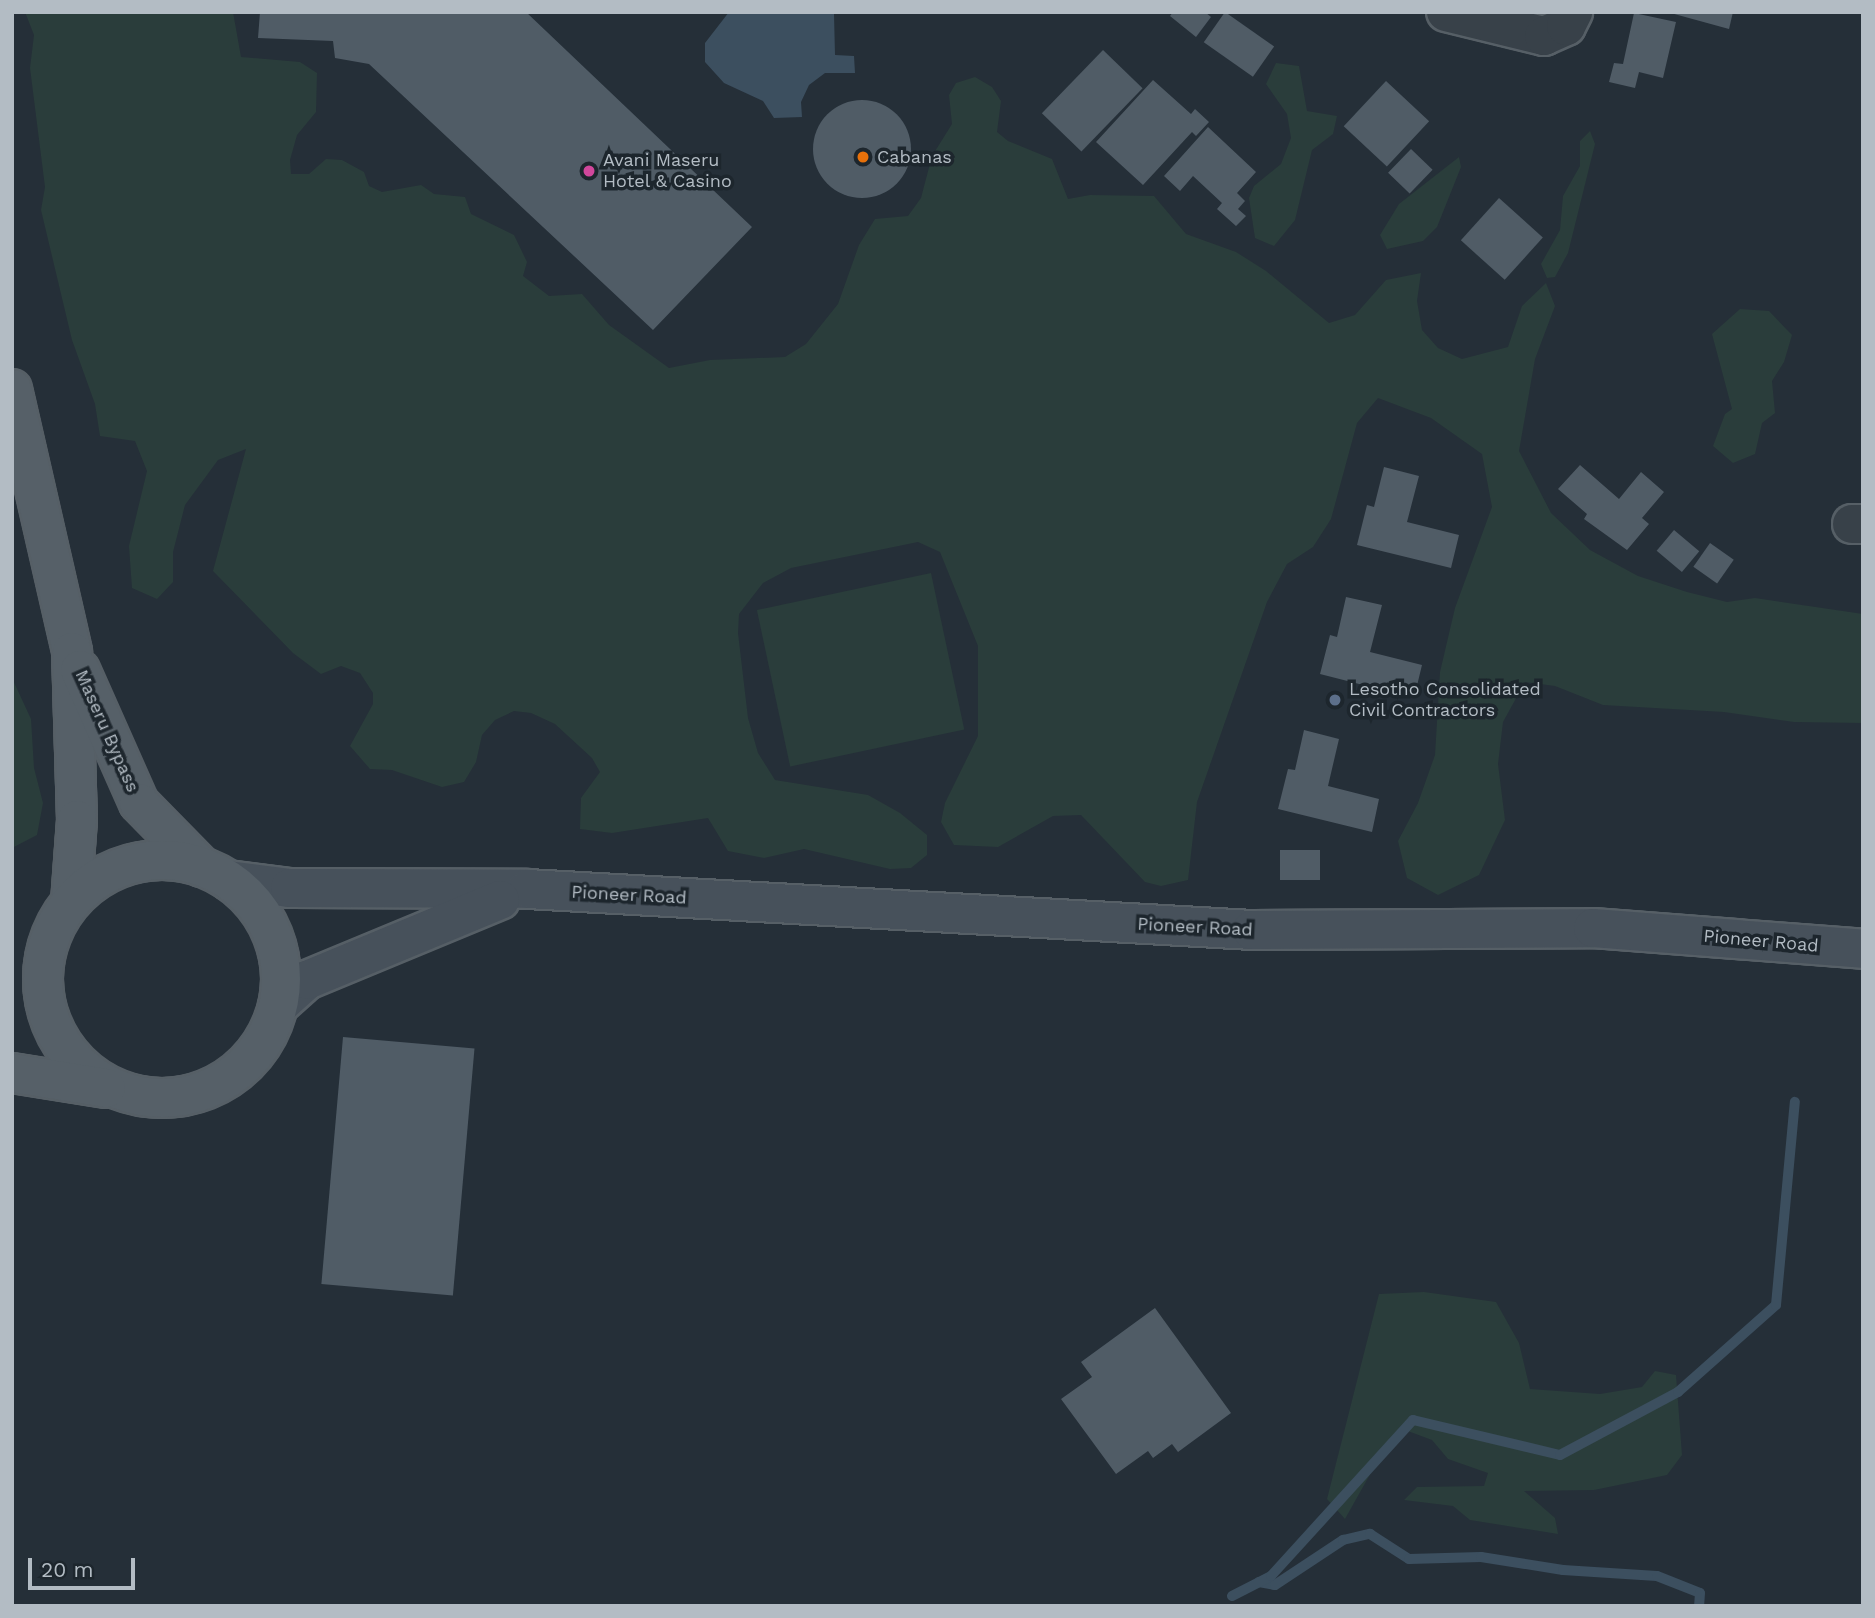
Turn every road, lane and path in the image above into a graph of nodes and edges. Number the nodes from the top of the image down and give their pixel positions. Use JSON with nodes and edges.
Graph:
{"nodes":[{"id":1,"x":1446,"y":12,"type":"edge"},
{"id":2,"x":1573,"y":12,"type":"edge"},
{"id":3,"x":12,"y":389,"type":"edge"},
{"id":4,"x":72,"y":652,"type":"junction"},
{"id":5,"x":215,"y":874,"type":"junction"},
{"id":6,"x":527,"y":889,"type":"junction"},
{"id":7,"x":71,"y":901,"type":"junction"},
{"id":8,"x":1863,"y":949,"type":"edge"},
{"id":9,"x":45,"y":952,"type":"junction"},
{"id":10,"x":12,"y":981,"type":"edge"},
{"id":11,"x":278,"y":1006,"type":"junction"},
{"id":12,"x":12,"y":1073,"type":"edge"},
{"id":13,"x":122,"y":1091,"type":"junction"}],
"edges":[{"from":1,"to":2,"type":"street"},
{"from":3,"to":4,"type":"main road"},
{"from":4,"to":5,"type":"main road","name":"Maseru Bypass"},
{"from":4,"to":7,"type":"main road","name":"Maseru Bypass"},
{"from":5,"to":6,"type":"main road","name":"Pioneer Road"},
{"from":5,"to":7,"type":"main road"},
{"from":5,"to":11,"type":"main road"},
{"from":6,"to":8,"type":"main road","name":"Pioneer Road"},
{"from":6,"to":11,"type":"main road","name":"Pioneer Road"},
{"from":7,"to":9,"type":"main road"},
{"from":9,"to":10,"type":"main road"},
{"from":9,"to":13,"type":"main road"},
{"from":11,"to":13,"type":"main road"},
{"from":12,"to":13,"type":"main road"}]}
